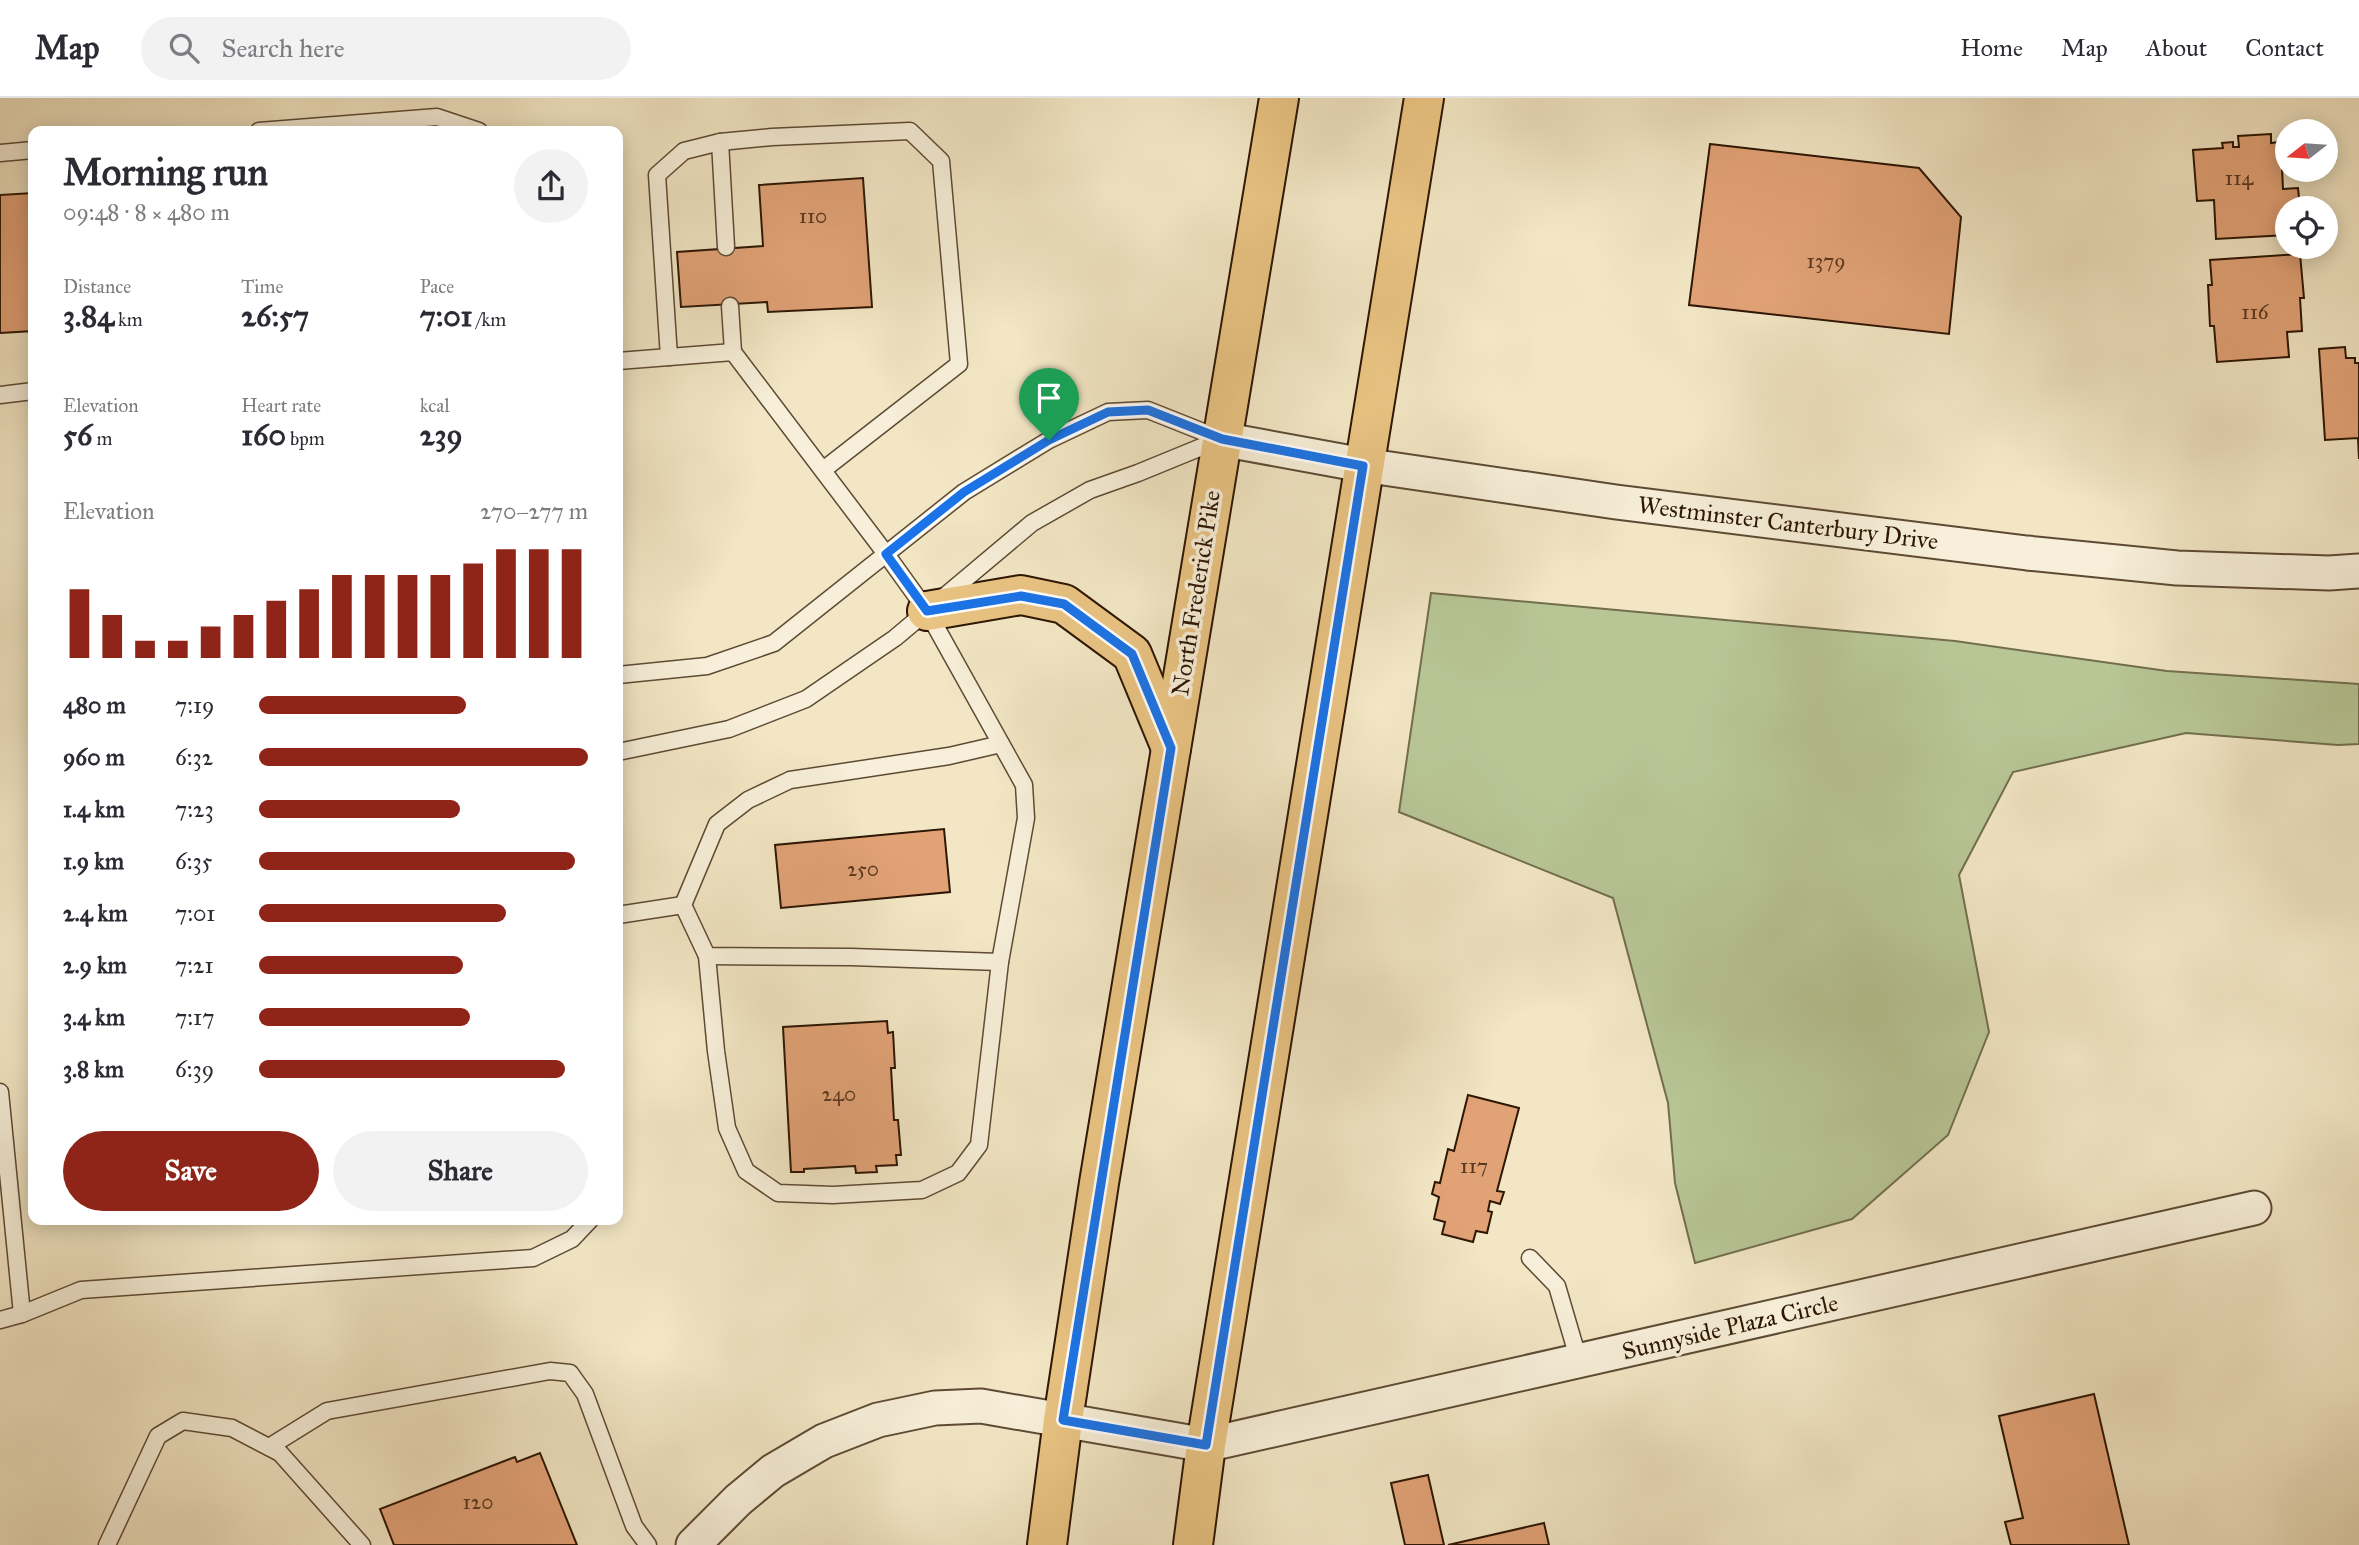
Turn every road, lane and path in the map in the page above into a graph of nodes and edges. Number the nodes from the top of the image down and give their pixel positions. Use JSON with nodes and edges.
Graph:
{"nodes":[{"id":1,"x":1279,"y":98,"type":"edge"},
{"id":2,"x":1424,"y":98,"type":"edge"},
{"id":3,"x":323,"y":126,"type":"edge"},
{"id":4,"x":464,"y":126,"type":"edge"},
{"id":5,"x":720,"y":142,"type":"junction"},
{"id":6,"x":28,"y":150,"type":"edge"},
{"id":7,"x":0,"y":153,"type":"edge"},
{"id":8,"x":726,"y":247,"type":"dead end"},
{"id":9,"x":730,"y":306,"type":"dead end"},
{"id":10,"x":733,"y":352,"type":"junction"},
{"id":11,"x":668,"y":357,"type":"junction"},
{"id":12,"x":623,"y":361,"type":"edge"},
{"id":13,"x":28,"y":392,"type":"edge"},
{"id":14,"x":0,"y":395,"type":"edge"},
{"id":15,"x":1222,"y":439,"type":"junction"},
{"id":16,"x":1363,"y":466,"type":"junction"},
{"id":17,"x":823,"y":470,"type":"junction"},
{"id":18,"x":886,"y":554,"type":"junction"},
{"id":19,"x":2359,"y":571,"type":"edge"},
{"id":20,"x":927,"y":611,"type":"junction"},
{"id":21,"x":623,"y":674,"type":"edge"},
{"id":22,"x":1001,"y":744,"type":"junction"},
{"id":23,"x":1171,"y":748,"type":"junction"},
{"id":24,"x":623,"y":751,"type":"edge"},
{"id":25,"x":683,"y":905,"type":"junction"},
{"id":26,"x":623,"y":914,"type":"edge"},
{"id":27,"x":707,"y":957,"type":"junction"},
{"id":28,"x":1000,"y":962,"type":"junction"},
{"id":29,"x":0,"y":1091,"type":"edge"},
{"id":30,"x":2254,"y":1208,"type":"dead end"},
{"id":31,"x":585,"y":1225,"type":"edge"},
{"id":32,"x":1530,"y":1258,"type":"dead end"},
{"id":33,"x":22,"y":1314,"type":"junction"},
{"id":34,"x":0,"y":1320,"type":"edge"},
{"id":35,"x":1580,"y":1361,"type":"junction"},
{"id":36,"x":1063,"y":1420,"type":"junction"},
{"id":37,"x":1206,"y":1445,"type":"junction"},
{"id":38,"x":269,"y":1447,"type":"junction"},
{"id":39,"x":354,"y":1542,"type":"edge"},
{"id":40,"x":107,"y":1545,"type":"edge"},
{"id":41,"x":648,"y":1545,"type":"edge"},
{"id":42,"x":694,"y":1545,"type":"edge"},
{"id":43,"x":1047,"y":1545,"type":"edge"},
{"id":44,"x":1193,"y":1545,"type":"edge"}],
"edges":[{"from":1,"to":15,"type":"main road","name":"North Frederick Pike"},
{"from":2,"to":16,"type":"main road"},
{"from":3,"to":4,"type":"lane"},
{"from":5,"to":8,"type":"lane"},
{"from":5,"to":11,"type":"lane"},
{"from":5,"to":17,"type":"lane"},
{"from":6,"to":7,"type":"lane"},
{"from":9,"to":10,"type":"lane"},
{"from":10,"to":11,"type":"lane"},
{"from":10,"to":17,"type":"lane"},
{"from":11,"to":12,"type":"lane"},
{"from":13,"to":14,"type":"lane"},
{"from":15,"to":16,"type":"street","name":"Westminster Canterbury Drive"},
{"from":15,"to":18,"type":"lane"},
{"from":15,"to":20,"type":"lane"},
{"from":15,"to":23,"type":"main road","name":"North Frederick Pike"},
{"from":16,"to":19,"type":"street","name":"Westminster Canterbury Drive"},
{"from":16,"to":37,"type":"main road"},
{"from":17,"to":18,"type":"lane"},
{"from":18,"to":20,"type":"lane"},
{"from":18,"to":21,"type":"lane"},
{"from":20,"to":22,"type":"lane"},
{"from":20,"to":23,"type":"main road"},
{"from":20,"to":24,"type":"lane"},
{"from":22,"to":25,"type":"lane"},
{"from":22,"to":28,"type":"lane"},
{"from":23,"to":36,"type":"main road","name":"North Frederick Pike"},
{"from":25,"to":26,"type":"lane"},
{"from":25,"to":27,"type":"lane"},
{"from":27,"to":28,"type":"lane"},
{"from":27,"to":28,"type":"lane"},
{"from":29,"to":33,"type":"lane"},
{"from":30,"to":35,"type":"street","name":"Sunnyside Plaza Circle"},
{"from":31,"to":33,"type":"lane"},
{"from":32,"to":35,"type":"lane"},
{"from":33,"to":34,"type":"lane"},
{"from":35,"to":37,"type":"street","name":"Sunnyside Plaza Circle"},
{"from":36,"to":37,"type":"street"},
{"from":36,"to":42,"type":"street"},
{"from":36,"to":43,"type":"main road","name":"North Frederick Pike"},
{"from":37,"to":44,"type":"main road"},
{"from":38,"to":39,"type":"lane"},
{"from":38,"to":40,"type":"lane"},
{"from":38,"to":41,"type":"lane"}]}
